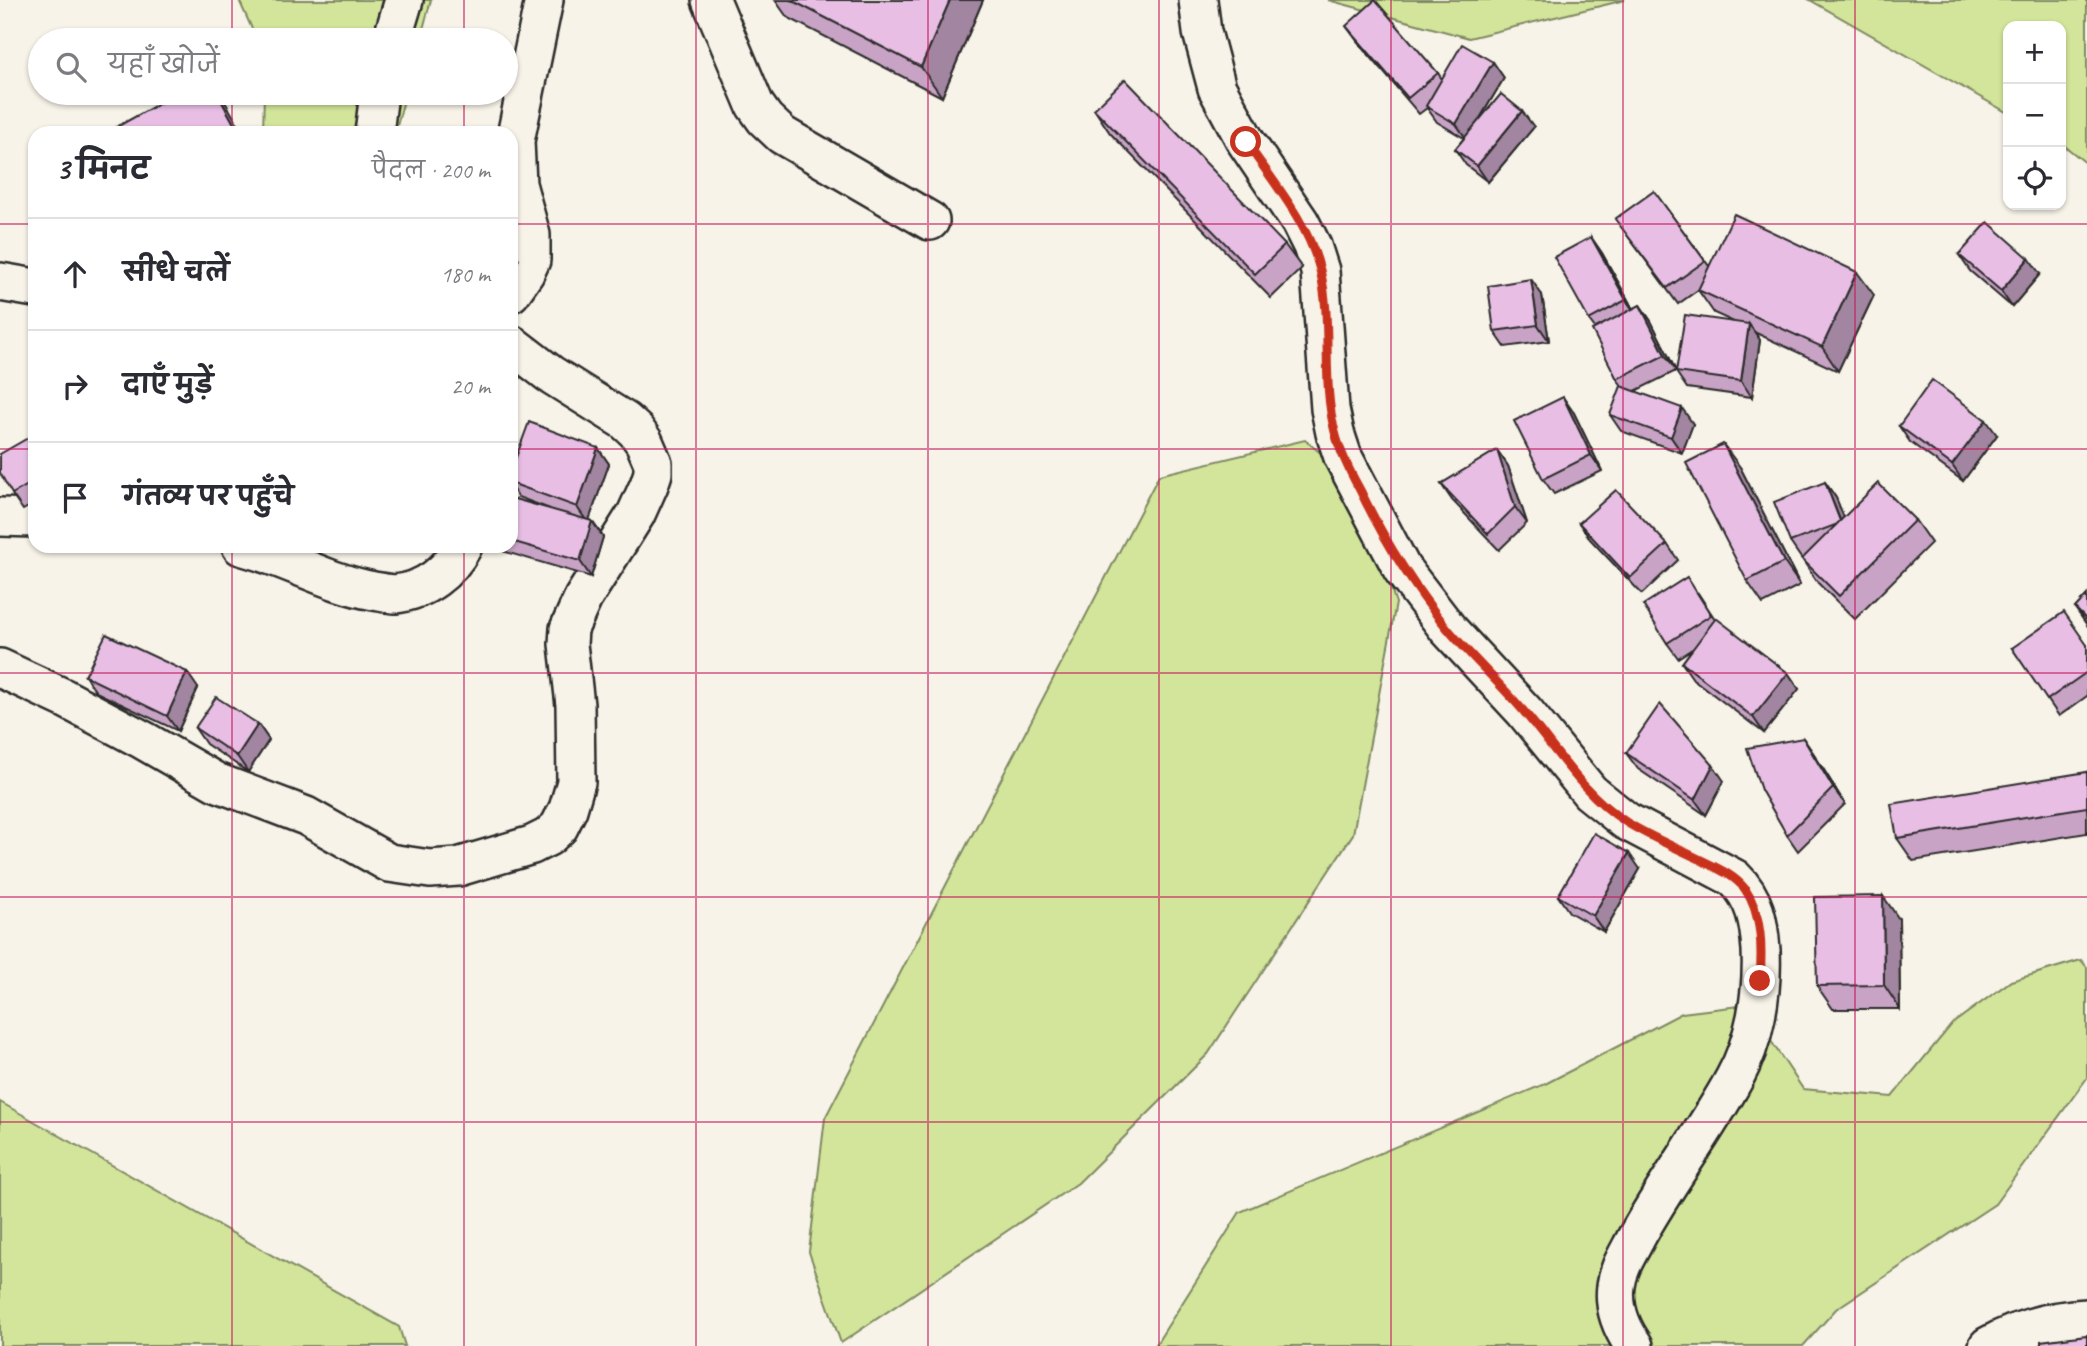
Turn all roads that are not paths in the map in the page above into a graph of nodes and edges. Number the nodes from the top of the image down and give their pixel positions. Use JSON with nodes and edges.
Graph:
{"nodes":[{"id":1,"x":404,"y":0,"type":"edge"},
{"id":2,"x":544,"y":0,"type":"edge"},
{"id":3,"x":711,"y":0,"type":"edge"},
{"id":4,"x":1198,"y":0,"type":"edge"},
{"id":5,"x":396,"y":28,"type":"edge"},
{"id":6,"x":378,"y":105,"type":"edge"},
{"id":7,"x":375,"y":126,"type":"edge"},
{"id":8,"x":518,"y":126,"type":"edge"},
{"id":9,"x":518,"y":188,"type":"edge"},
{"id":10,"x":930,"y":221,"type":"dead end"},
{"id":11,"x":0,"y":282,"type":"edge"},
{"id":12,"x":518,"y":283,"type":"edge"},
{"id":13,"x":28,"y":287,"type":"edge"},
{"id":14,"x":518,"y":349,"type":"edge"},
{"id":15,"x":0,"y":517,"type":"edge"},
{"id":16,"x":28,"y":518,"type":"edge"},
{"id":17,"x":263,"y":553,"type":"edge"},
{"id":18,"x":459,"y":553,"type":"edge"},
{"id":19,"x":0,"y":668,"type":"edge"},
{"id":20,"x":2087,"y":1318,"type":"edge"},
{"id":21,"x":1634,"y":1346,"type":"edge"},
{"id":22,"x":1988,"y":1346,"type":"edge"}],
"edges":[{"from":1,"to":5,"type":"street"},
{"from":2,"to":8,"type":"street"},
{"from":3,"to":10,"type":"street"},
{"from":4,"to":21,"type":"street"},
{"from":6,"to":7,"type":"street"},
{"from":9,"to":12,"type":"street"},
{"from":11,"to":13,"type":"street"},
{"from":14,"to":19,"type":"street"},
{"from":15,"to":16,"type":"street"},
{"from":17,"to":18,"type":"street"},
{"from":20,"to":22,"type":"street"}]}
